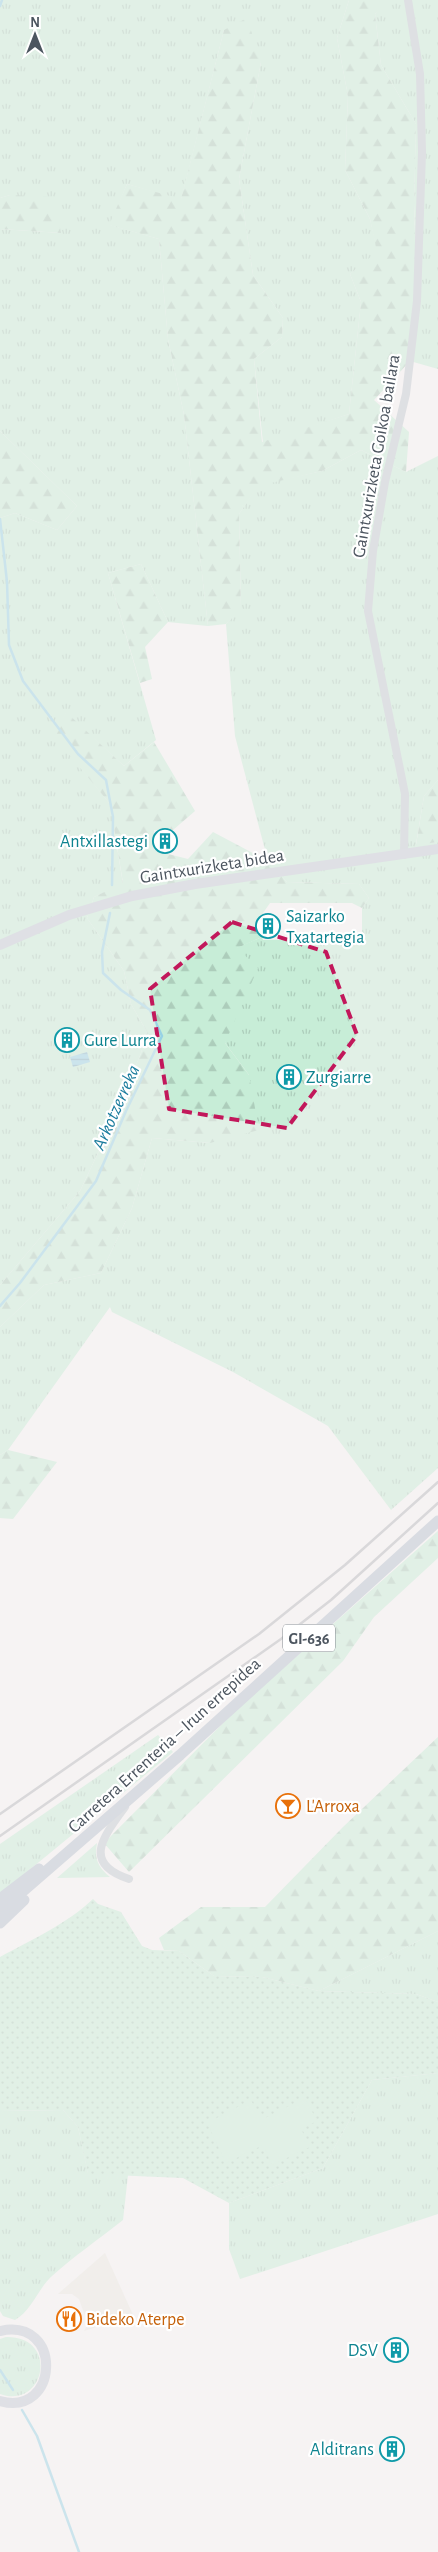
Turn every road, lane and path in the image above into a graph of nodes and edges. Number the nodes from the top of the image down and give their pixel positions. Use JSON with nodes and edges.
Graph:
{"nodes":[{"id":1,"x":408,"y":0,"type":"edge"},
{"id":2,"x":438,"y":849,"type":"edge"},
{"id":3,"x":404,"y":855,"type":"junction"},
{"id":4,"x":0,"y":945,"type":"edge"},
{"id":5,"x":438,"y":1522,"type":"edge"},
{"id":6,"x":134,"y":1796,"type":"junction"},
{"id":7,"x":70,"y":1851,"type":"junction"},
{"id":8,"x":47,"y":1871,"type":"junction"},
{"id":9,"x":129,"y":1879,"type":"dead end"},
{"id":10,"x":0,"y":1899,"type":"edge"},
{"id":11,"x":0,"y":1911,"type":"edge"},
{"id":12,"x":0,"y":1923,"type":"edge"},
{"id":13,"x":0,"y":2322,"type":"edge"},
{"id":14,"x":16,"y":2330,"type":"junction"},
{"id":15,"x":0,"y":2331,"type":"edge"},
{"id":16,"x":0,"y":2402,"type":"edge"}],
"edges":[{"from":1,"to":3,"type":"street","name":"Gaintxurizketa Goikoa bailara"},
{"from":2,"to":3,"type":"main road","name":"Gaintxurizketa bidea"},
{"from":3,"to":4,"type":"main road","name":"Gaintxurizketa bidea"},
{"from":5,"to":6,"type":"main road","name":"Carretera Errenteria – Irun errepidea","number":"GI-636"},
{"from":6,"to":7,"type":"main road","name":"Carretera Errenteria – Irun errepidea","number":"GI-636"},
{"from":6,"to":9,"type":"street"},
{"from":7,"to":8,"type":"main road","name":"Carretera Errenteria – Irun errepidea","number":"GI-636"},
{"from":7,"to":10,"type":"main road"},
{"from":8,"to":11,"type":"main road","name":"Carretera Errenteria – Irun errepidea","number":"GI-636"},
{"from":8,"to":12,"type":"main road"},
{"from":13,"to":14,"type":"main road"},
{"from":14,"to":15,"type":"main road"},
{"from":14,"to":16,"type":"main road"}]}
